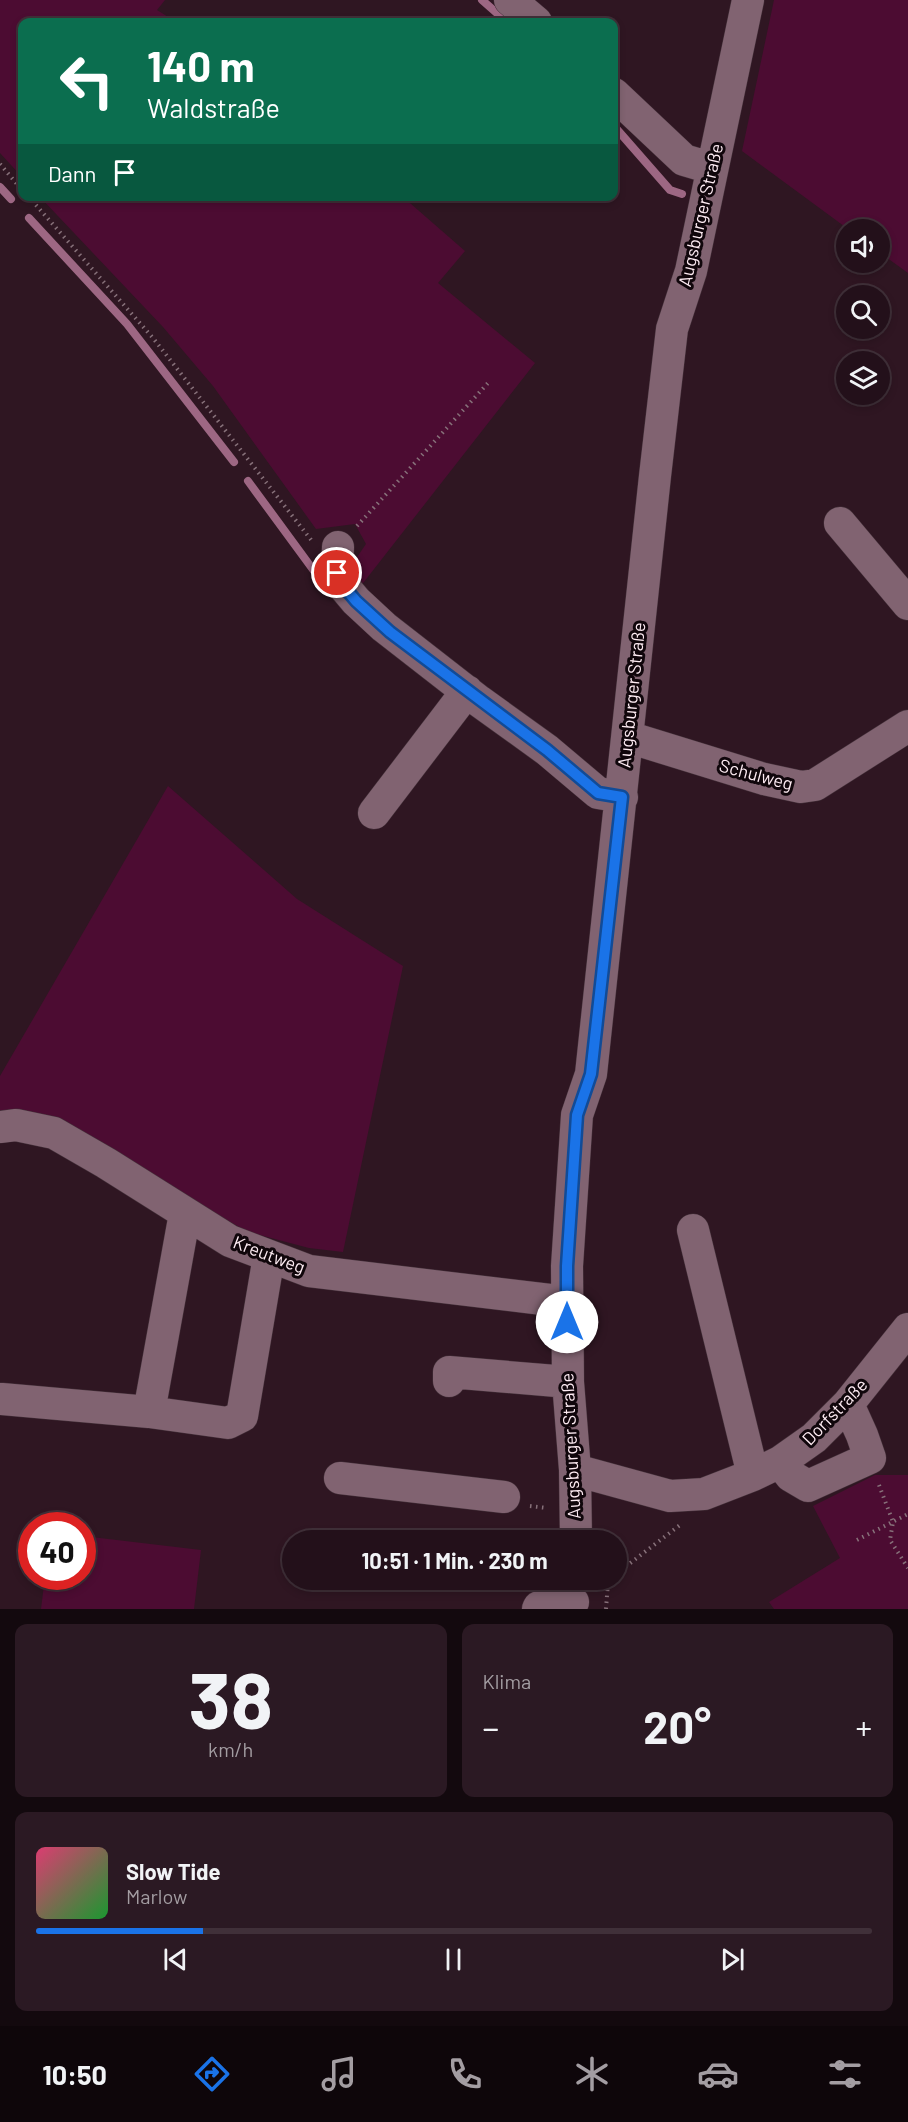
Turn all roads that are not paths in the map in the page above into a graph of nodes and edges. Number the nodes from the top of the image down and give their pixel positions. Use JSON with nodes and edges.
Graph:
{"nodes":[{"id":1,"x":510,"y":0,"type":"edge"},
{"id":2,"x":748,"y":0,"type":"edge"},
{"id":3,"x":531,"y":18,"type":"edge"},
{"id":4,"x":618,"y":98,"type":"edge"},
{"id":5,"x":711,"y":168,"type":"junction"},
{"id":6,"x":840,"y":523,"type":"dead end"},
{"id":7,"x":338,"y":560,"type":"road end"},
{"id":8,"x":908,"y":604,"type":"edge"},
{"id":9,"x":466,"y":691,"type":"junction"},
{"id":10,"x":908,"y":726,"type":"edge"},
{"id":11,"x":628,"y":737,"type":"junction"},
{"id":12,"x":622,"y":797,"type":"junction"},
{"id":13,"x":374,"y":813,"type":"dead end"},
{"id":14,"x":0,"y":1127,"type":"edge"},
{"id":15,"x":185,"y":1213,"type":"junction"},
{"id":16,"x":693,"y":1230,"type":"dead end"},
{"id":17,"x":269,"y":1256,"type":"junction"},
{"id":18,"x":567,"y":1302,"type":"junction"},
{"id":19,"x":907,"y":1331,"type":"edge"},
{"id":20,"x":449,"y":1381,"type":"dead end"},
{"id":21,"x":568,"y":1382,"type":"junction"},
{"id":22,"x":2,"y":1399,"type":"dead end"},
{"id":23,"x":848,"y":1404,"type":"junction"},
{"id":24,"x":149,"y":1412,"type":"junction"},
{"id":25,"x":766,"y":1469,"type":"junction"},
{"id":26,"x":575,"y":1470,"type":"junction"},
{"id":27,"x":340,"y":1478,"type":"dead end"},
{"id":28,"x":518,"y":1502,"type":"road end"},
{"id":29,"x":576,"y":1530,"type":"edge"},
{"id":30,"x":573,"y":1597,"type":"edge"},
{"id":31,"x":538,"y":1609,"type":"edge"}],
"edges":[{"from":1,"to":3,"type":"street"},
{"from":2,"to":5,"type":"street","name":"Augsburger Straße"},
{"from":4,"to":5,"type":"street"},
{"from":5,"to":11,"type":"street","name":"Augsburger Straße"},
{"from":6,"to":8,"type":"street"},
{"from":7,"to":9,"type":"street"},
{"from":9,"to":12,"type":"street"},
{"from":9,"to":13,"type":"street"},
{"from":10,"to":11,"type":"street","name":"Schulweg"},
{"from":11,"to":12,"type":"street","name":"Augsburger Straße"},
{"from":12,"to":18,"type":"street","name":"Augsburger Straße"},
{"from":14,"to":15,"type":"street","name":"Kreutweg"},
{"from":15,"to":17,"type":"street","name":"Kreutweg"},
{"from":15,"to":24,"type":"street"},
{"from":16,"to":25,"type":"street"},
{"from":17,"to":18,"type":"street","name":"Kreutweg"},
{"from":17,"to":24,"type":"street"},
{"from":18,"to":21,"type":"street","name":"Augsburger Straße"},
{"from":19,"to":23,"type":"street","name":"Dorfstraße"},
{"from":20,"to":21,"type":"street"},
{"from":21,"to":26,"type":"street","name":"Augsburger Straße"},
{"from":22,"to":24,"type":"street"},
{"from":23,"to":25,"type":"street","name":"Dorfstraße"},
{"from":23,"to":25,"type":"street"},
{"from":25,"to":26,"type":"street","name":"Dorfstraße"},
{"from":26,"to":29,"type":"street","name":"Augsburger Straße"},
{"from":27,"to":28,"type":"street"},
{"from":30,"to":31,"type":"street"}]}
